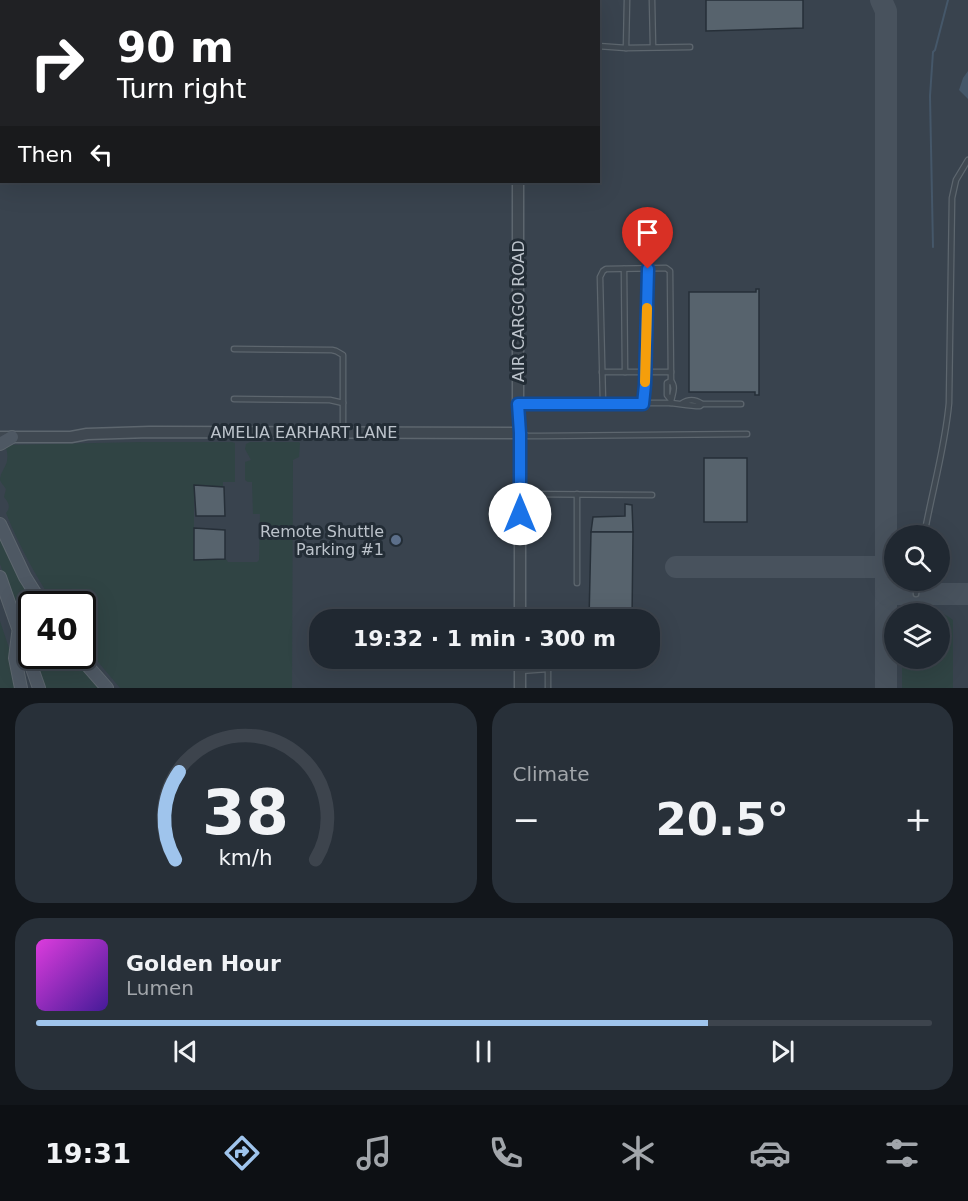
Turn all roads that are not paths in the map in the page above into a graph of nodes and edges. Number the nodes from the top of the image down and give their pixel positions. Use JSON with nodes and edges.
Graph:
{"nodes":[{"id":1,"x":627,"y":0,"type":"edge"},
{"id":2,"x":652,"y":0,"type":"edge"},
{"id":3,"x":600,"y":46,"type":"edge"},
{"id":4,"x":652,"y":47,"type":"junction"},
{"id":5,"x":690,"y":47,"type":"dead end"},
{"id":6,"x":626,"y":48,"type":"junction"},
{"id":7,"x":968,"y":160,"type":"edge"},
{"id":8,"x":518,"y":183,"type":"edge"},
{"id":9,"x":624,"y":269,"type":"junction"},
{"id":10,"x":648,"y":269,"type":"junction"},
{"id":11,"x":234,"y":349,"type":"dead end"},
{"id":12,"x":602,"y":372,"type":"junction"},
{"id":13,"x":625,"y":372,"type":"junction"},
{"id":14,"x":671,"y":372,"type":"junction"},
{"id":15,"x":646,"y":373,"type":"junction"},
{"id":16,"x":234,"y":399,"type":"dead end"},
{"id":17,"x":671,"y":402,"type":"junction"},
{"id":18,"x":343,"y":403,"type":"junction"},
{"id":19,"x":603,"y":403,"type":"junction"},
{"id":20,"x":518,"y":404,"type":"junction"},
{"id":21,"x":643,"y":404,"type":"junction"},
{"id":22,"x":741,"y":404,"type":"dead end"},
{"id":23,"x":0,"y":430,"type":"edge"},
{"id":24,"x":343,"y":433,"type":"junction"},
{"id":25,"x":520,"y":433,"type":"junction"},
{"id":26,"x":87,"y":434,"type":"junction"},
{"id":27,"x":747,"y":434,"type":"dead end"},
{"id":28,"x":6,"y":437,"type":"edge"},
{"id":29,"x":0,"y":444,"type":"edge"},
{"id":30,"x":520,"y":494,"type":"junction"},
{"id":31,"x":577,"y":494,"type":"junction"},
{"id":32,"x":652,"y":495,"type":"dead end"},
{"id":33,"x":0,"y":524,"type":"edge"},
{"id":34,"x":926,"y":525,"type":"edge"},
{"id":35,"x":0,"y":577,"type":"edge"},
{"id":36,"x":577,"y":583,"type":"dead end"},
{"id":37,"x":34,"y":591,"type":"edge"},
{"id":38,"x":916,"y":591,"type":"edge"},
{"id":39,"x":916,"y":594,"type":"dead end"},
{"id":40,"x":520,"y":609,"type":"edge"},
{"id":41,"x":18,"y":627,"type":"edge"},
{"id":42,"x":18,"y":637,"type":"edge"},
{"id":43,"x":32,"y":669,"type":"edge"},
{"id":44,"x":90,"y":669,"type":"edge"},
{"id":45,"x":548,"y":669,"type":"joint"},
{"id":46,"x":520,"y":671,"type":"joint"},
{"id":47,"x":21,"y":688,"type":"edge"},
{"id":48,"x":39,"y":688,"type":"edge"},
{"id":49,"x":107,"y":688,"type":"edge"},
{"id":50,"x":520,"y":688,"type":"edge"},
{"id":51,"x":548,"y":688,"type":"edge"}],
"edges":[{"from":1,"to":6,"type":"lane"},
{"from":2,"to":4,"type":"lane"},
{"from":3,"to":6,"type":"lane"},
{"from":4,"to":5,"type":"lane"},
{"from":4,"to":6,"type":"lane"},
{"from":7,"to":34,"type":"lane"},
{"from":8,"to":20,"type":"street","name":"AIR CARGO ROAD"},
{"from":9,"to":10,"type":"lane"},
{"from":9,"to":12,"type":"lane"},
{"from":9,"to":13,"type":"lane"},
{"from":10,"to":14,"type":"lane"},
{"from":10,"to":15,"type":"lane"},
{"from":11,"to":18,"type":"lane"},
{"from":12,"to":13,"type":"lane"},
{"from":12,"to":19,"type":"lane"},
{"from":13,"to":15,"type":"lane"},
{"from":14,"to":15,"type":"lane"},
{"from":14,"to":17,"type":"lane"},
{"from":15,"to":21,"type":"lane"},
{"from":16,"to":18,"type":"lane"},
{"from":17,"to":21,"type":"lane"},
{"from":17,"to":22,"type":"lane"},
{"from":18,"to":24,"type":"lane"},
{"from":19,"to":20,"type":"lane"},
{"from":19,"to":21,"type":"lane"},
{"from":20,"to":25,"type":"street","name":"AIR CARGO ROAD"},
{"from":23,"to":26,"type":"street","name":"AMELIA EARHART LANE"},
{"from":24,"to":25,"type":"street","name":"AMELIA EARHART LANE"},
{"from":24,"to":26,"type":"street","name":"AMELIA EARHART LANE"},
{"from":25,"to":27,"type":"lane"},
{"from":25,"to":30,"type":"street","name":"AIR CARGO ROAD"},
{"from":26,"to":28,"type":"street","name":"AMELIA EARHART LANE"},
{"from":28,"to":29,"type":"main road"},
{"from":30,"to":31,"type":"lane"},
{"from":30,"to":40,"type":"street","name":"AIR CARGO ROAD"},
{"from":31,"to":32,"type":"lane"},
{"from":31,"to":36,"type":"lane"},
{"from":33,"to":37,"type":"main road"},
{"from":35,"to":41,"type":"main road"},
{"from":38,"to":39,"type":"lane"},
{"from":42,"to":47,"type":"main road"},
{"from":43,"to":48,"type":"main road"},
{"from":44,"to":49,"type":"main road"},
{"from":45,"to":46,"type":"lane"},
{"from":45,"to":51,"type":"lane"},
{"from":46,"to":50,"type":"street"}]}
